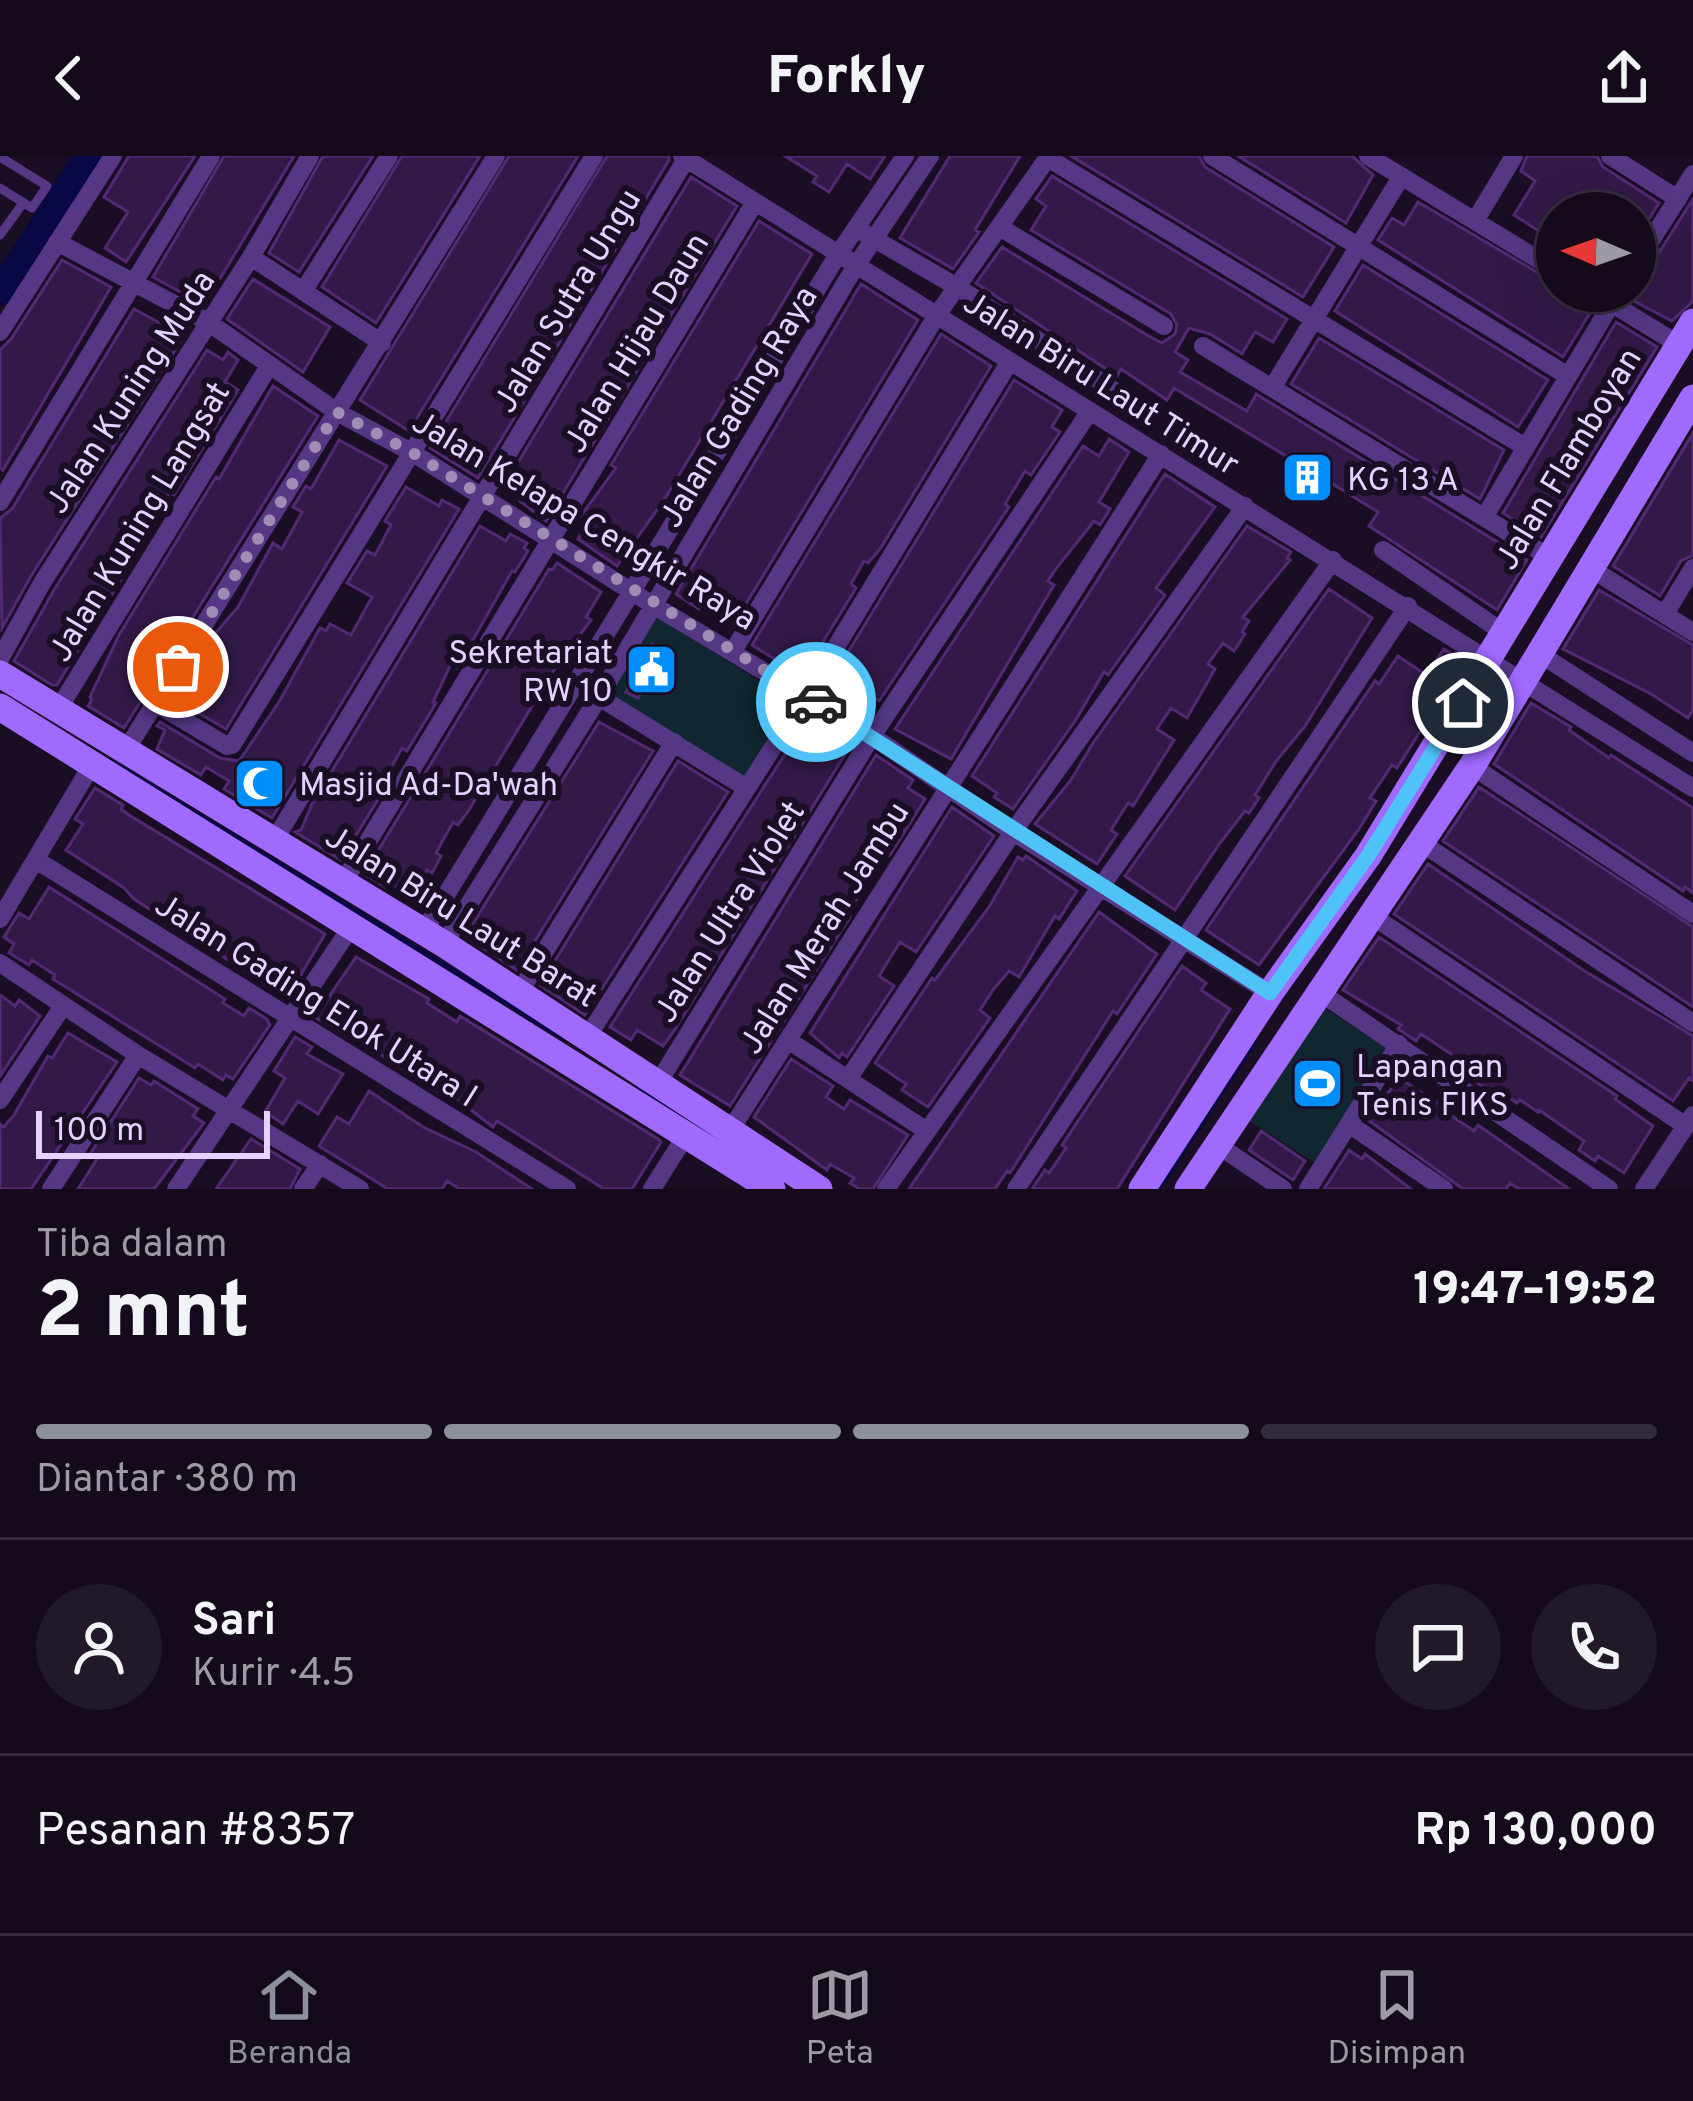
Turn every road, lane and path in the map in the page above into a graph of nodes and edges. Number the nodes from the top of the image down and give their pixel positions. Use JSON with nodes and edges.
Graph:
{"nodes":[{"id":1,"x":113,"y":156,"type":"edge"},
{"id":2,"x":211,"y":156,"type":"edge"},
{"id":3,"x":310,"y":156,"type":"edge"},
{"id":4,"x":389,"y":156,"type":"edge"},
{"id":5,"x":496,"y":156,"type":"edge"},
{"id":6,"x":594,"y":156,"type":"edge"},
{"id":7,"x":905,"y":156,"type":"edge"},
{"id":8,"x":930,"y":156,"type":"edge"},
{"id":9,"x":1212,"y":156,"type":"edge"},
{"id":10,"x":1368,"y":156,"type":"edge"},
{"id":11,"x":1610,"y":156,"type":"edge"},
{"id":12,"x":0,"y":157,"type":"edge"},
{"id":13,"x":684,"y":157,"type":"edge"},
{"id":14,"x":1048,"y":157,"type":"edge"},
{"id":15,"x":1504,"y":159,"type":"edge"},
{"id":16,"x":1693,"y":174,"type":"edge"},
{"id":17,"x":1401,"y":177,"type":"junction"},
{"id":18,"x":0,"y":188,"type":"edge"},
{"id":19,"x":1678,"y":199,"type":"junction"},
{"id":20,"x":23,"y":202,"type":"junction"},
{"id":21,"x":755,"y":202,"type":"junction"},
{"id":22,"x":1475,"y":221,"type":"junction"},
{"id":23,"x":856,"y":227,"type":"junction"},
{"id":24,"x":1001,"y":228,"type":"junction"},
{"id":25,"x":1656,"y":233,"type":"edge"},
{"id":26,"x":0,"y":235,"type":"edge"},
{"id":27,"x":60,"y":237,"type":"junction"},
{"id":28,"x":872,"y":242,"type":"junction"},
{"id":29,"x":1357,"y":245,"type":"junction"},
{"id":30,"x":251,"y":257,"type":"junction"},
{"id":31,"x":1536,"y":258,"type":"edge"},
{"id":32,"x":835,"y":259,"type":"junction"},
{"id":33,"x":853,"y":272,"type":"junction"},
{"id":34,"x":136,"y":282,"type":"junction"},
{"id":35,"x":304,"y":290,"type":"junction"},
{"id":36,"x":957,"y":290,"type":"junction"},
{"id":37,"x":1606,"y":312,"type":"edge"},
{"id":38,"x":1645,"y":312,"type":"edge"},
{"id":39,"x":939,"y":313,"type":"junction"},
{"id":40,"x":1314,"y":320,"type":"junction"},
{"id":41,"x":208,"y":322,"type":"junction"},
{"id":42,"x":1164,"y":326,"type":"dead end"},
{"id":43,"x":0,"y":332,"type":"edge"},
{"id":44,"x":1686,"y":333,"type":"edge"},
{"id":45,"x":382,"y":343,"type":"junction"},
{"id":46,"x":1202,"y":346,"type":"dead end"},
{"id":47,"x":1010,"y":361,"type":"junction"},
{"id":48,"x":269,"y":366,"type":"junction"},
{"id":49,"x":1568,"y":376,"type":"junction"},
{"id":50,"x":1276,"y":381,"type":"junction"},
{"id":51,"x":1113,"y":390,"type":"dead end"},
{"id":52,"x":1693,"y":398,"type":"edge"},
{"id":53,"x":1090,"y":411,"type":"junction"},
{"id":54,"x":337,"y":412,"type":"junction"},
{"id":55,"x":1525,"y":447,"type":"junction"},
{"id":56,"x":413,"y":453,"type":"junction"},
{"id":57,"x":1161,"y":454,"type":"junction"},
{"id":58,"x":482,"y":497,"type":"junction"},
{"id":59,"x":0,"y":502,"type":"edge"},
{"id":60,"x":1245,"y":506,"type":"junction"},
{"id":61,"x":1485,"y":516,"type":"junction"},
{"id":62,"x":550,"y":540,"type":"junction"},
{"id":63,"x":1383,"y":550,"type":"dead end"},
{"id":64,"x":1546,"y":555,"type":"junction"},
{"id":65,"x":1333,"y":560,"type":"junction"},
{"id":66,"x":1590,"y":568,"type":"junction"},
{"id":67,"x":1693,"y":568,"type":"edge"},
{"id":68,"x":633,"y":592,"type":"junction"},
{"id":69,"x":653,"y":605,"type":"junction"},
{"id":70,"x":1408,"y":606,"type":"junction"},
{"id":71,"x":1665,"y":614,"type":"junction"},
{"id":72,"x":1693,"y":632,"type":"edge"},
{"id":73,"x":1498,"y":646,"type":"junction"},
{"id":74,"x":733,"y":651,"type":"junction"},
{"id":75,"x":1540,"y":654,"type":"junction"},
{"id":76,"x":0,"y":659,"type":"edge"},
{"id":77,"x":0,"y":674,"type":"edge"},
{"id":78,"x":1524,"y":680,"type":"junction"},
{"id":79,"x":806,"y":696,"type":"junction"},
{"id":80,"x":598,"y":697,"type":"junction"},
{"id":81,"x":155,"y":704,"type":"junction"},
{"id":82,"x":0,"y":707,"type":"edge"},
{"id":83,"x":59,"y":708,"type":"junction"},
{"id":84,"x":872,"y":736,"type":"junction"},
{"id":85,"x":674,"y":742,"type":"junction"},
{"id":86,"x":126,"y":750,"type":"junction"},
{"id":87,"x":1693,"y":753,"type":"edge"},
{"id":88,"x":93,"y":763,"type":"junction"},
{"id":89,"x":1472,"y":766,"type":"junction"},
{"id":90,"x":949,"y":785,"type":"junction"},
{"id":91,"x":745,"y":787,"type":"junction"},
{"id":92,"x":1693,"y":788,"type":"edge"},
{"id":93,"x":500,"y":807,"type":"junction"},
{"id":94,"x":521,"y":820,"type":"junction"},
{"id":95,"x":1013,"y":832,"type":"junction"},
{"id":96,"x":274,"y":841,"type":"junction"},
{"id":97,"x":1420,"y":842,"type":"junction"},
{"id":98,"x":35,"y":860,"type":"junction"},
{"id":99,"x":343,"y":884,"type":"junction"},
{"id":100,"x":1099,"y":885,"type":"junction"},
{"id":101,"x":1693,"y":914,"type":"edge"},
{"id":102,"x":1371,"y":915,"type":"junction"},
{"id":103,"x":0,"y":919,"type":"edge"},
{"id":104,"x":351,"y":927,"type":"junction"},
{"id":105,"x":434,"y":938,"type":"junction"},
{"id":106,"x":1184,"y":939,"type":"junction"},
{"id":107,"x":0,"y":963,"type":"edge"},
{"id":108,"x":1318,"y":991,"type":"junction"},
{"id":109,"x":519,"y":993,"type":"junction"},
{"id":110,"x":1267,"y":998,"type":"junction"},
{"id":111,"x":63,"y":1006,"type":"junction"},
{"id":112,"x":292,"y":1019,"type":"junction"},
{"id":113,"x":1693,"y":1023,"type":"edge"},
{"id":114,"x":588,"y":1036,"type":"junction"},
{"id":115,"x":788,"y":1040,"type":"junction"},
{"id":116,"x":1399,"y":1045,"type":"junction"},
{"id":117,"x":138,"y":1054,"type":"junction"},
{"id":118,"x":848,"y":1079,"type":"junction"},
{"id":119,"x":658,"y":1083,"type":"junction"},
{"id":120,"x":0,"y":1100,"type":"edge"},
{"id":121,"x":230,"y":1110,"type":"junction"},
{"id":122,"x":1689,"y":1121,"type":"edge"},
{"id":123,"x":1349,"y":1124,"type":"junction"},
{"id":124,"x":731,"y":1129,"type":"junction"},
{"id":125,"x":926,"y":1131,"type":"junction"},
{"id":126,"x":686,"y":1135,"type":"junction"},
{"id":127,"x":1219,"y":1146,"type":"junction"},
{"id":128,"x":320,"y":1164,"type":"junction"},
{"id":129,"x":51,"y":1189,"type":"edge"},
{"id":130,"x":176,"y":1189,"type":"edge"},
{"id":131,"x":303,"y":1189,"type":"edge"},
{"id":132,"x":360,"y":1189,"type":"edge"},
{"id":133,"x":567,"y":1189,"type":"edge"},
{"id":134,"x":652,"y":1189,"type":"edge"},
{"id":135,"x":772,"y":1189,"type":"edge"},
{"id":136,"x":820,"y":1189,"type":"edge"},
{"id":137,"x":886,"y":1189,"type":"edge"},
{"id":138,"x":1016,"y":1189,"type":"edge"},
{"id":139,"x":1142,"y":1189,"type":"edge"},
{"id":140,"x":1188,"y":1189,"type":"edge"},
{"id":141,"x":1283,"y":1189,"type":"edge"},
{"id":142,"x":1308,"y":1189,"type":"edge"},
{"id":143,"x":1444,"y":1189,"type":"edge"},
{"id":144,"x":1609,"y":1189,"type":"edge"},
{"id":145,"x":1644,"y":1189,"type":"edge"}],
"edges":[{"from":1,"to":27,"type":"street"},
{"from":2,"to":34,"type":"street"},
{"from":3,"to":30,"type":"street","name":"Jalan Kuning Muda"},
{"from":4,"to":35,"type":"street"},
{"from":5,"to":45,"type":"street"},
{"from":6,"to":56,"type":"street"},
{"from":7,"to":23,"type":"street","name":"Jalan Gading Raya"},
{"from":8,"to":28,"type":"street","name":"Jalan Gading Raya"},
{"from":9,"to":29,"type":"street"},
{"from":10,"to":17,"type":"street"},
{"from":11,"to":19,"type":"street"},
{"from":12,"to":20,"type":"lane"},
{"from":13,"to":21,"type":"street"},
{"from":13,"to":58,"type":"street","name":"Jalan Sutra Ungu"},
{"from":14,"to":24,"type":"street"},
{"from":14,"to":40,"type":"street"},
{"from":15,"to":22,"type":"street"},
{"from":16,"to":19,"type":"street"},
{"from":17,"to":22,"type":"street"},
{"from":17,"to":29,"type":"street"},
{"from":18,"to":20,"type":"lane"},
{"from":19,"to":25,"type":"street"},
{"from":20,"to":26,"type":"lane"},
{"from":21,"to":32,"type":"street"},
{"from":21,"to":62,"type":"street","name":"Jalan Hijau Daun"},
{"from":22,"to":31,"type":"street"},
{"from":23,"to":28,"type":"street","name":"Jalan Biru Laut Timur"},
{"from":23,"to":32,"type":"street","name":"Jalan Gading Raya"},
{"from":24,"to":36,"type":"street"},
{"from":24,"to":42,"type":"street"},
{"from":27,"to":34,"type":"street","name":"Jalan Kelapa Cengkir Raya"},
{"from":27,"to":43,"type":"street"},
{"from":28,"to":33,"type":"street","name":"Jalan Gading Raya"},
{"from":28,"to":36,"type":"street","name":"Jalan Biru Laut Timur"},
{"from":29,"to":40,"type":"street"},
{"from":29,"to":49,"type":"street"},
{"from":30,"to":35,"type":"street"},
{"from":30,"to":41,"type":"street","name":"Jalan Kuning Muda"},
{"from":32,"to":33,"type":"street","name":"Jalan Biru Laut Timur"},
{"from":32,"to":68,"type":"street","name":"Jalan Gading Raya"},
{"from":33,"to":39,"type":"street","name":"Jalan Biru Laut Timur"},
{"from":33,"to":69,"type":"street","name":"Jalan Gading Raya"},
{"from":34,"to":41,"type":"street","name":"Jalan Kelapa Cengkir Raya"},
{"from":34,"to":59,"type":"street"},
{"from":35,"to":45,"type":"street"},
{"from":36,"to":39,"type":"street"},
{"from":36,"to":51,"type":"street","name":"Jalan Biru Laut Timur"},
{"from":37,"to":49,"type":"street"},
{"from":38,"to":44,"type":"street"},
{"from":39,"to":47,"type":"street","name":"Jalan Biru Laut Timur"},
{"from":39,"to":74,"type":"street"},
{"from":40,"to":50,"type":"street"},
{"from":40,"to":55,"type":"street"},
{"from":41,"to":48,"type":"street","name":"Jalan Kelapa Cengkir Raya"},
{"from":41,"to":76,"type":"street","name":"Jalan Kuning Muda"},
{"from":44,"to":64,"type":"street","name":"Jalan Flamboyan"},
{"from":45,"to":54,"type":"street"},
{"from":46,"to":50,"type":"street"},
{"from":47,"to":53,"type":"street","name":"Jalan Biru Laut Timur"},
{"from":47,"to":79,"type":"street"},
{"from":48,"to":54,"type":"street","name":"Jalan Kelapa Cengkir Raya"},
{"from":48,"to":83,"type":"street","name":"Jalan Kuning Langsat"},
{"from":49,"to":55,"type":"street"},
{"from":50,"to":61,"type":"street"},
{"from":52,"to":66,"type":"street"},
{"from":53,"to":57,"type":"street","name":"Jalan Biru Laut Timur"},
{"from":53,"to":84,"type":"street","name":"Jalan Ultra Violet"},
{"from":54,"to":56,"type":"street","name":"Jalan Kelapa Cengkir Raya"},
{"from":54,"to":81,"type":"street"},
{"from":55,"to":61,"type":"street"},
{"from":56,"to":58,"type":"street","name":"Jalan Kelapa Cengkir Raya"},
{"from":56,"to":81,"type":"street"},
{"from":57,"to":60,"type":"street","name":"Jalan Biru Laut Timur"},
{"from":57,"to":90,"type":"street","name":"Jalan Merah Jambu"},
{"from":58,"to":62,"type":"street","name":"Jalan Kelapa Cengkir Raya"},
{"from":58,"to":96,"type":"street","name":"Jalan Sutra Ungu"},
{"from":60,"to":65,"type":"street","name":"Jalan Biru Laut Timur"},
{"from":60,"to":95,"type":"street"},
{"from":61,"to":64,"type":"street"},
{"from":62,"to":68,"type":"street","name":"Jalan Kelapa Cengkir Raya"},
{"from":62,"to":99,"type":"street","name":"Jalan Hijau Daun"},
{"from":63,"to":73,"type":"street"},
{"from":64,"to":73,"type":"street","name":"Jalan Flamboyan"},
{"from":65,"to":70,"type":"street","name":"Jalan Biru Laut Timur"},
{"from":65,"to":100,"type":"street"},
{"from":66,"to":71,"type":"street"},
{"from":66,"to":75,"type":"street"},
{"from":67,"to":71,"type":"street"},
{"from":68,"to":69,"type":"street","name":"Jalan Kelapa Cengkir Raya"},
{"from":68,"to":93,"type":"street","name":"Jalan Gading Raya"},
{"from":69,"to":74,"type":"street","name":"Jalan Kelapa Cengkir Raya"},
{"from":69,"to":80,"type":"street","name":"Jalan Gading Raya"},
{"from":70,"to":73,"type":"street","name":"Jalan Biru Laut Timur"},
{"from":70,"to":106,"type":"street"},
{"from":71,"to":72,"type":"street"},
{"from":73,"to":78,"type":"street"},
{"from":73,"to":110,"type":"street"},
{"from":74,"to":79,"type":"street","name":"Jalan Kelapa Cengkir Raya"},
{"from":75,"to":78,"type":"street"},
{"from":75,"to":87,"type":"street"},
{"from":77,"to":83,"type":"street","name":"Jalan Biru Laut Barat"},
{"from":78,"to":89,"type":"street"},
{"from":78,"to":92,"type":"street"},
{"from":79,"to":84,"type":"street","name":"Jalan Kelapa Cengkir Raya"},
{"from":79,"to":91,"type":"street"},
{"from":80,"to":85,"type":"street"},
{"from":80,"to":94,"type":"street","name":"Jalan Gading Raya"},
{"from":81,"to":86,"type":"street"},
{"from":82,"to":88,"type":"street"},
{"from":83,"to":86,"type":"street","name":"Jalan Biru Laut Barat"},
{"from":84,"to":90,"type":"street","name":"Jalan Kelapa Cengkir Raya"},
{"from":84,"to":119,"type":"street","name":"Jalan Ultra Violet"},
{"from":85,"to":91,"type":"street"},
{"from":85,"to":109,"type":"street"},
{"from":86,"to":96,"type":"street","name":"Jalan Biru Laut Barat"},
{"from":88,"to":98,"type":"street"},
{"from":88,"to":104,"type":"street"},
{"from":89,"to":97,"type":"street"},
{"from":89,"to":101,"type":"street"},
{"from":90,"to":95,"type":"street","name":"Jalan Kelapa Cengkir Raya"},
{"from":90,"to":115,"type":"street","name":"Jalan Merah Jambu"},
{"from":91,"to":114,"type":"street"},
{"from":93,"to":94,"type":"street"},
{"from":93,"to":105,"type":"street","name":"Jalan Gading Raya"},
{"from":94,"to":105,"type":"street","name":"Jalan Gading Raya"},
{"from":95,"to":100,"type":"street","name":"Jalan Kelapa Cengkir Raya"},
{"from":95,"to":118,"type":"street"},
{"from":96,"to":99,"type":"street","name":"Jalan Biru Laut Barat"},
{"from":97,"to":102,"type":"street"},
{"from":97,"to":113,"type":"street"},
{"from":98,"to":103,"type":"street"},
{"from":98,"to":112,"type":"street","name":"Jalan Gading Elok Utara I"},
{"from":99,"to":105,"type":"street","name":"Jalan Biru Laut Barat"},
{"from":100,"to":106,"type":"street","name":"Jalan Kelapa Cengkir Raya"},
{"from":100,"to":125,"type":"street"},
{"from":102,"to":108,"type":"street"},
{"from":102,"to":122,"type":"street"},
{"from":104,"to":112,"type":"street"},
{"from":104,"to":126,"type":"street"},
{"from":105,"to":109,"type":"street","name":"Jalan Biru Laut Barat"},
{"from":106,"to":110,"type":"street","name":"Jalan Kelapa Cengkir Raya"},
{"from":106,"to":138,"type":"street"},
{"from":107,"to":111,"type":"street"},
{"from":108,"to":116,"type":"street"},
{"from":108,"to":127,"type":"street"},
{"from":109,"to":114,"type":"street","name":"Jalan Biru Laut Barat"},
{"from":110,"to":139,"type":"street"},
{"from":111,"to":117,"type":"street"},
{"from":111,"to":120,"type":"street"},
{"from":112,"to":121,"type":"street"},
{"from":112,"to":133,"type":"street","name":"Jalan Gading Elok Utara I"},
{"from":114,"to":119,"type":"street","name":"Jalan Biru Laut Barat"},
{"from":115,"to":118,"type":"street"},
{"from":115,"to":124,"type":"street","name":"Jalan Merah Jambu"},
{"from":116,"to":123,"type":"street"},
{"from":116,"to":144,"type":"street"},
{"from":117,"to":121,"type":"street"},
{"from":117,"to":129,"type":"street"},
{"from":118,"to":125,"type":"street"},
{"from":119,"to":124,"type":"street","name":"Jalan Biru Laut Barat"},
{"from":121,"to":128,"type":"street"},
{"from":121,"to":130,"type":"street"},
{"from":122,"to":145,"type":"street"},
{"from":123,"to":142,"type":"street"},
{"from":123,"to":143,"type":"street"},
{"from":124,"to":136,"type":"street","name":"Jalan Biru Laut Barat"},
{"from":125,"to":137,"type":"street"},
{"from":126,"to":134,"type":"street"},
{"from":126,"to":135,"type":"street"},
{"from":127,"to":140,"type":"street"},
{"from":127,"to":141,"type":"street"},
{"from":128,"to":131,"type":"street"},
{"from":128,"to":132,"type":"street"}]}
